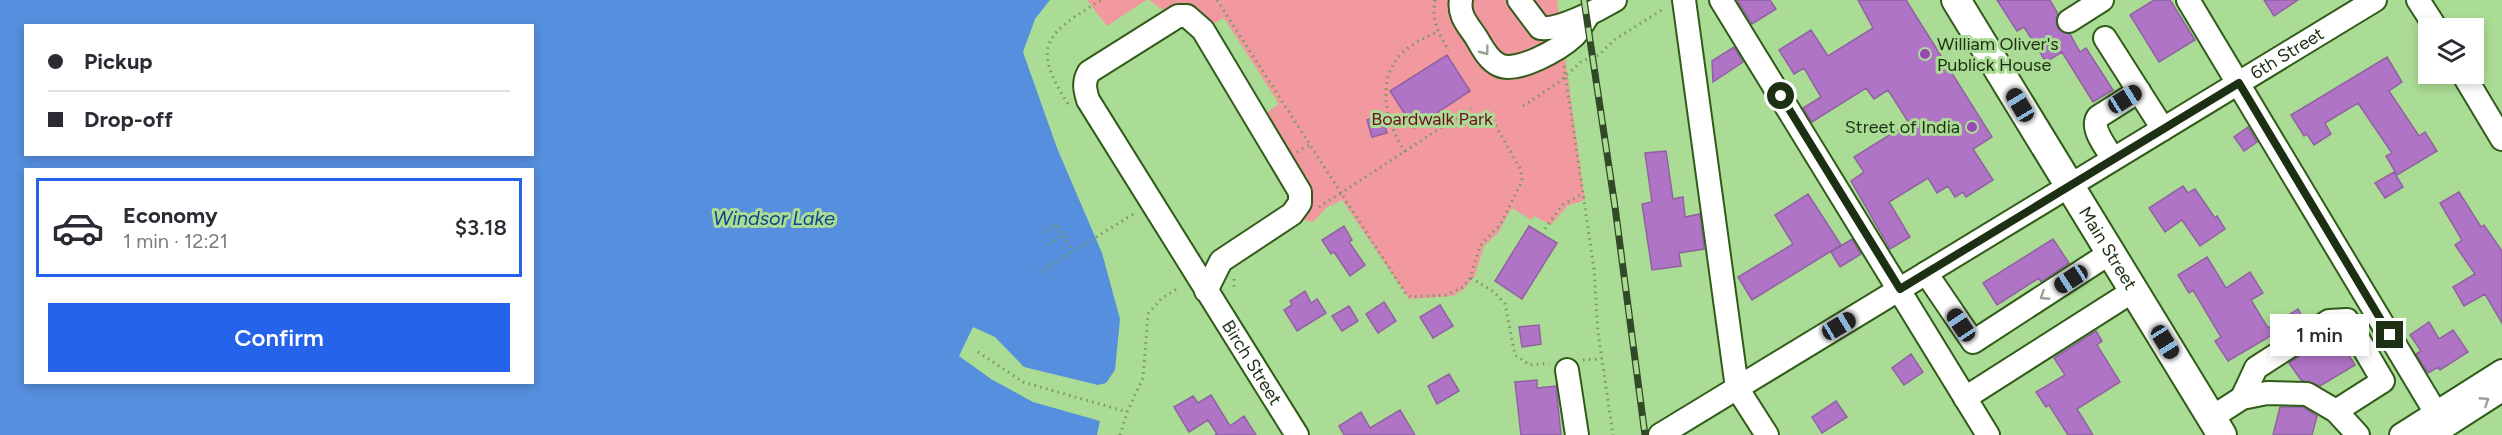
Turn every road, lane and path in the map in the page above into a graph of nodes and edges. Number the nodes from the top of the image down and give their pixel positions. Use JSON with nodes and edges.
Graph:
{"nodes":[{"id":1,"x":1101,"y":0,"type":"edge"},
{"id":2,"x":1217,"y":0,"type":"edge"},
{"id":3,"x":1436,"y":0,"type":"edge"},
{"id":4,"x":1461,"y":0,"type":"edge"},
{"id":5,"x":1519,"y":0,"type":"edge"},
{"id":6,"x":1615,"y":0,"type":"edge"},
{"id":7,"x":1721,"y":0,"type":"edge"},
{"id":8,"x":1956,"y":0,"type":"edge"},
{"id":9,"x":2102,"y":0,"type":"edge"},
{"id":10,"x":2188,"y":0,"type":"edge"},
{"id":11,"x":2375,"y":0,"type":"edge"},
{"id":12,"x":2418,"y":0,"type":"edge"},
{"id":13,"x":1677,"y":3,"type":"edge"},
{"id":14,"x":1587,"y":17,"type":"junction"},
{"id":15,"x":2430,"y":18,"type":"edge"},
{"id":16,"x":2069,"y":21,"type":"dead end"},
{"id":17,"x":1438,"y":31,"type":"junction"},
{"id":18,"x":2105,"y":38,"type":"dead end"},
{"id":19,"x":1449,"y":51,"type":"dead end"},
{"id":20,"x":1563,"y":64,"type":"dead end"},
{"id":21,"x":1565,"y":75,"type":"junction"},
{"id":22,"x":2239,"y":83,"type":"junction"},
{"id":23,"x":2469,"y":84,"type":"edge"},
{"id":24,"x":2139,"y":91,"type":"junction"},
{"id":25,"x":1522,"y":106,"type":"dead end"},
{"id":26,"x":1471,"y":108,"type":"dead end"},
{"id":27,"x":1074,"y":114,"type":"dead end"},
{"id":28,"x":1493,"y":121,"type":"dead end"},
{"id":29,"x":2163,"y":129,"type":"junction"},
{"id":30,"x":2502,"y":139,"type":"edge"},
{"id":31,"x":1405,"y":152,"type":"junction"},
{"id":32,"x":2113,"y":159,"type":"junction"},
{"id":33,"x":2069,"y":186,"type":"junction"},
{"id":34,"x":1341,"y":193,"type":"junction"},
{"id":35,"x":1582,"y":194,"type":"junction"},
{"id":36,"x":1140,"y":218,"type":"dead end"},
{"id":37,"x":1545,"y":229,"type":"dead end"},
{"id":38,"x":1043,"y":233,"type":"dead end"},
{"id":39,"x":1063,"y":235,"type":"junction"},
{"id":40,"x":1049,"y":244,"type":"dead end"},
{"id":41,"x":1073,"y":251,"type":"junction"},
{"id":42,"x":2110,"y":253,"type":"junction"},
{"id":43,"x":1040,"y":272,"type":"dead end"},
{"id":44,"x":1926,"y":273,"type":"junction"},
{"id":45,"x":1470,"y":278,"type":"junction"},
{"id":46,"x":1182,"y":286,"type":"dead end"},
{"id":47,"x":1900,"y":289,"type":"junction"},
{"id":48,"x":1206,"y":291,"type":"junction"},
{"id":49,"x":2133,"y":291,"type":"junction"},
{"id":50,"x":978,"y":352,"type":"dead end"},
{"id":51,"x":1602,"y":358,"type":"junction"},
{"id":52,"x":1566,"y":365,"type":"junction"},
{"id":53,"x":2502,"y":371,"type":"edge"},
{"id":54,"x":1737,"y":388,"type":"junction"},
{"id":55,"x":2502,"y":390,"type":"edge"},
{"id":56,"x":1965,"y":398,"type":"junction"},
{"id":57,"x":2242,"y":398,"type":"junction"},
{"id":58,"x":2336,"y":411,"type":"junction"},
{"id":59,"x":1127,"y":412,"type":"junction"},
{"id":60,"x":2217,"y":427,"type":"edge"},
{"id":61,"x":2443,"y":427,"type":"edge"},
{"id":62,"x":1120,"y":435,"type":"edge"},
{"id":63,"x":1297,"y":435,"type":"edge"},
{"id":64,"x":1577,"y":435,"type":"edge"},
{"id":65,"x":1613,"y":435,"type":"edge"},
{"id":66,"x":1660,"y":435,"type":"edge"},
{"id":67,"x":1767,"y":435,"type":"edge"},
{"id":68,"x":1988,"y":435,"type":"edge"},
{"id":69,"x":2358,"y":435,"type":"edge"},
{"id":70,"x":2401,"y":435,"type":"edge"}],
"edges":[{"from":1,"to":27,"type":"path"},
{"from":2,"to":34,"type":"path"},
{"from":3,"to":17,"type":"path"},
{"from":4,"to":14,"type":"street","one_way":true},
{"from":5,"to":14,"type":"street"},
{"from":6,"to":14,"type":"street"},
{"from":7,"to":47,"type":"street"},
{"from":8,"to":33,"type":"main road","name":"Main Street"},
{"from":9,"to":16,"type":"street"},
{"from":10,"to":22,"type":"street"},
{"from":11,"to":22,"type":"street","name":"6th Street"},
{"from":12,"to":15,"type":"street"},
{"from":13,"to":21,"type":"path"},
{"from":13,"to":54,"type":"street"},
{"from":17,"to":19,"type":"path"},
{"from":17,"to":31,"type":"path"},
{"from":18,"to":24,"type":"street"},
{"from":20,"to":21,"type":"path"},
{"from":21,"to":25,"type":"path"},
{"from":21,"to":35,"type":"path"},
{"from":22,"to":29,"type":"street","name":"6th Street"},
{"from":22,"to":61,"type":"street"},
{"from":23,"to":30,"type":"street"},
{"from":24,"to":29,"type":"street"},
{"from":24,"to":32,"type":"street"},
{"from":26,"to":31,"type":"path"},
{"from":28,"to":45,"type":"path"},
{"from":29,"to":32,"type":"street","name":"6th Street"},
{"from":31,"to":34,"type":"path"},
{"from":32,"to":33,"type":"street","name":"6th Street"},
{"from":33,"to":42,"type":"main road","name":"Main Street"},
{"from":33,"to":44,"type":"street","name":"6th Street"},
{"from":34,"to":45,"type":"path"},
{"from":35,"to":37,"type":"path"},
{"from":35,"to":51,"type":"path"},
{"from":36,"to":41,"type":"path"},
{"from":38,"to":39,"type":"path"},
{"from":39,"to":40,"type":"path"},
{"from":39,"to":41,"type":"path"},
{"from":41,"to":43,"type":"path"},
{"from":42,"to":44,"type":"street","one_way":true},
{"from":42,"to":49,"type":"main road","name":"Main Street"},
{"from":44,"to":47,"type":"street","name":"6th Street"},
{"from":45,"to":52,"type":"path"},
{"from":46,"to":59,"type":"path"},
{"from":47,"to":54,"type":"street","name":"6th Street"},
{"from":47,"to":56,"type":"street"},
{"from":48,"to":48,"type":"street","name":"Birch Street"},
{"from":48,"to":63,"type":"street","name":"Birch Street"},
{"from":49,"to":56,"type":"street"},
{"from":49,"to":60,"type":"main road","name":"Main Street"},
{"from":50,"to":59,"type":"path"},
{"from":51,"to":52,"type":"path"},
{"from":51,"to":65,"type":"path"},
{"from":52,"to":64,"type":"street"},
{"from":53,"to":61,"type":"street"},
{"from":54,"to":66,"type":"street","name":"6th Street"},
{"from":54,"to":67,"type":"street"},
{"from":61,"to":55,"type":"street","one_way":true},
{"from":56,"to":68,"type":"street"},
{"from":57,"to":58,"type":"street"},
{"from":57,"to":58,"type":"street"},
{"from":57,"to":60,"type":"street"},
{"from":58,"to":69,"type":"street"},
{"from":59,"to":62,"type":"path"},
{"from":61,"to":70,"type":"street"}]}
